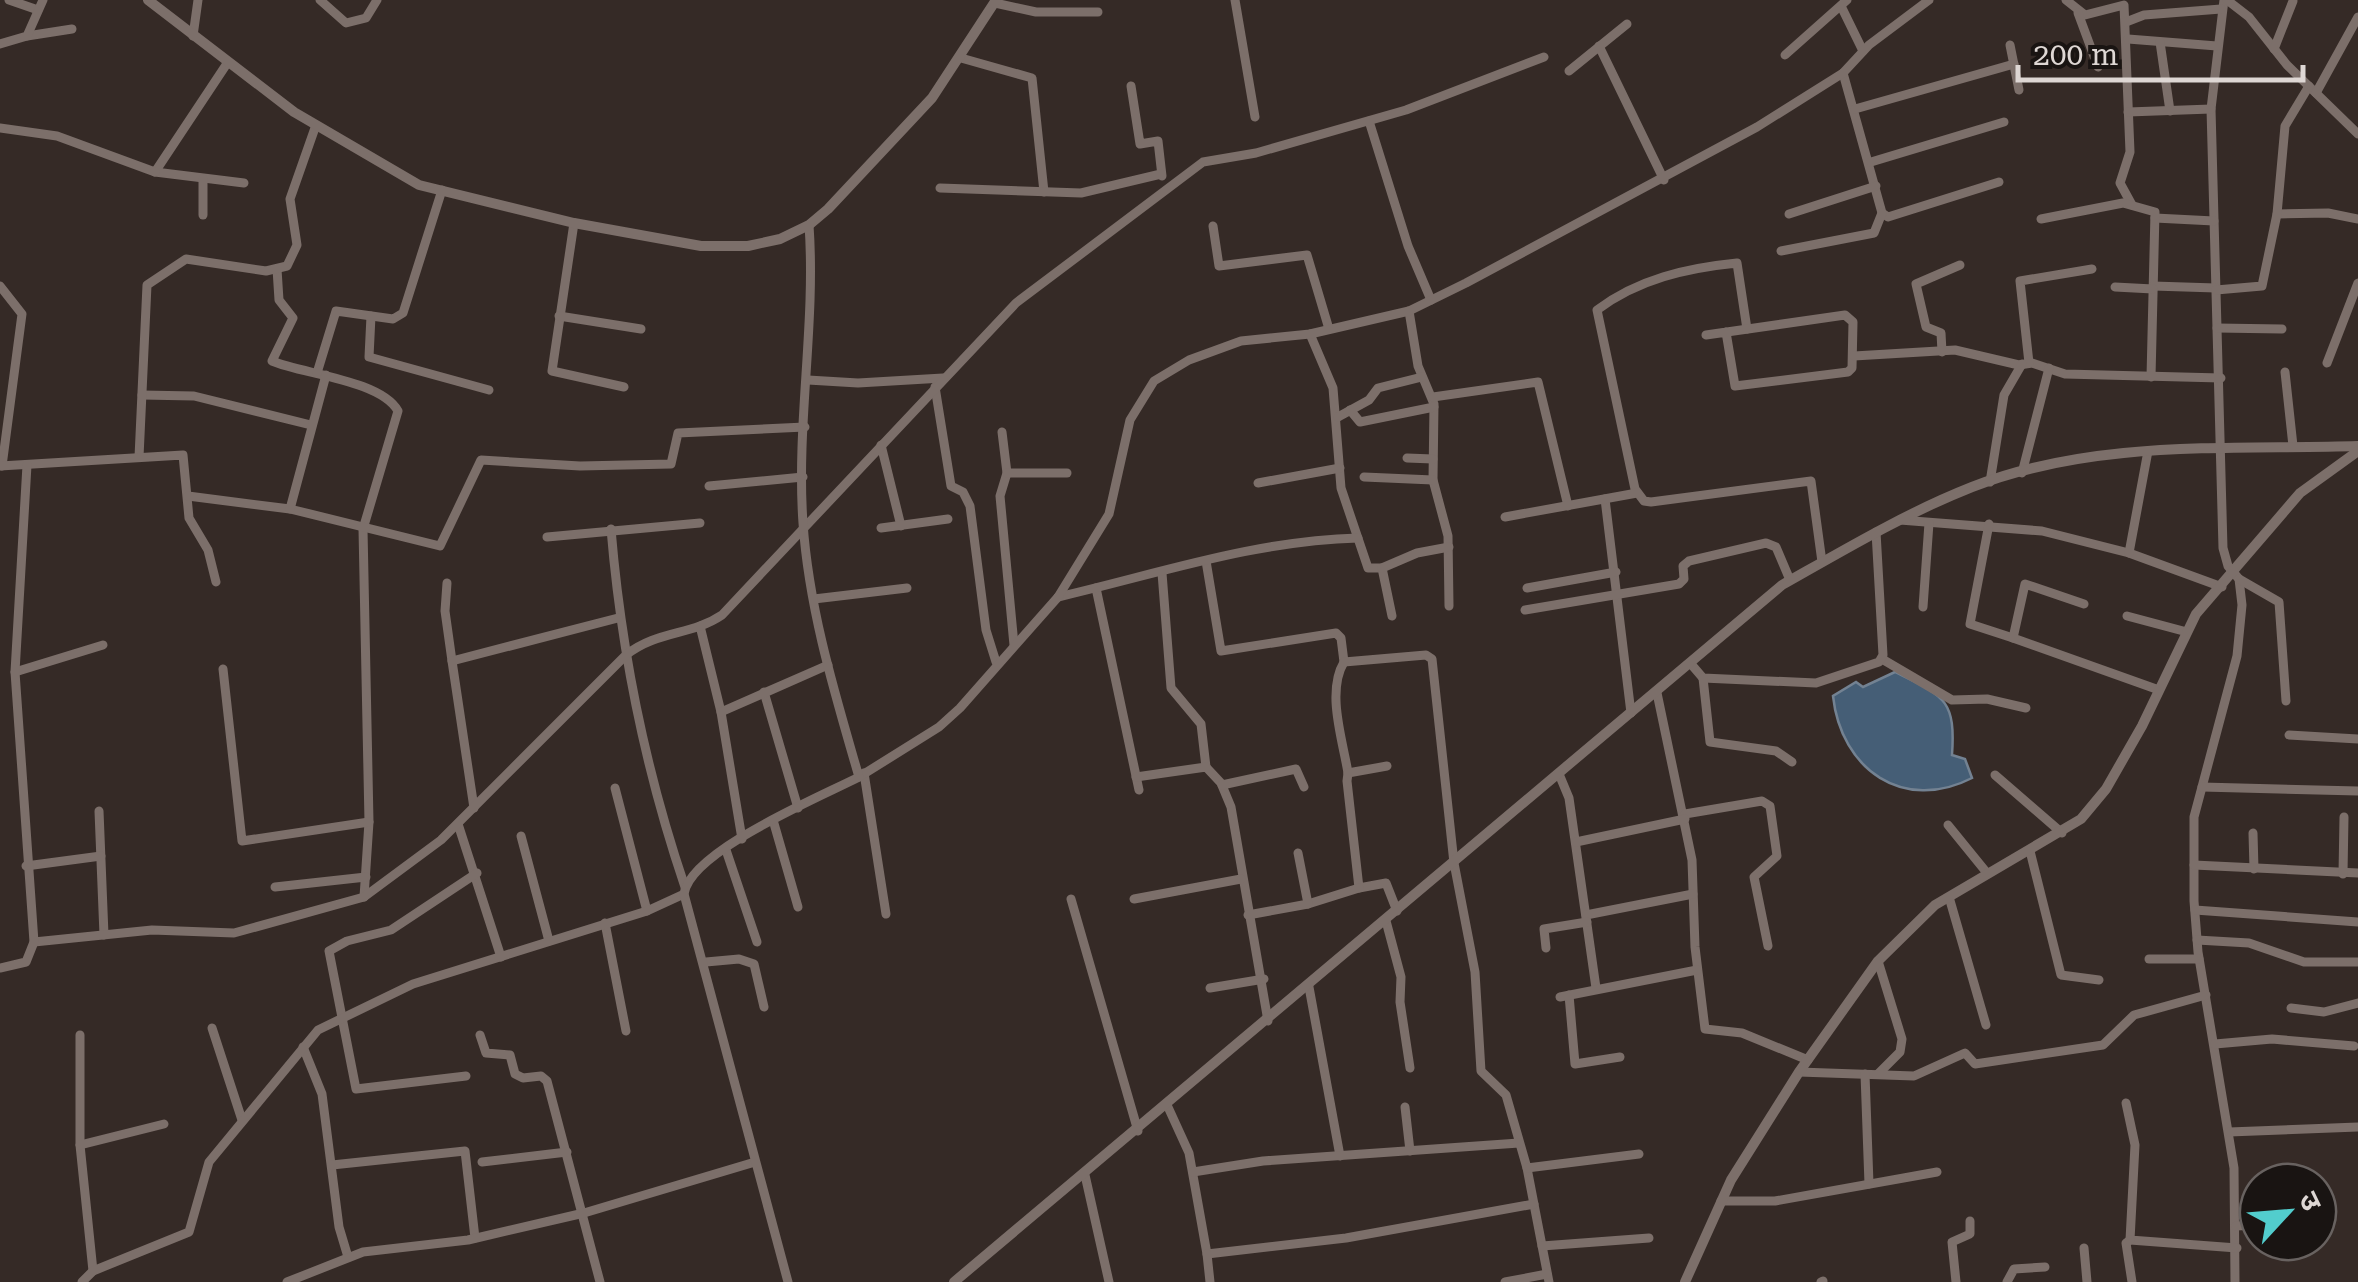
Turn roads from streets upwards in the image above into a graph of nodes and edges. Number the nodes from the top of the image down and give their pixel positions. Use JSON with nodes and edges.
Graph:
{"nodes":[{"id":1,"x":9,"y":0,"type":"edge"},
{"id":2,"x":148,"y":0,"type":"edge"},
{"id":3,"x":198,"y":0,"type":"edge"},
{"id":4,"x":322,"y":0,"type":"edge"},
{"id":5,"x":378,"y":0,"type":"edge"},
{"id":6,"x":1235,"y":0,"type":"edge"},
{"id":7,"x":1929,"y":0,"type":"edge"},
{"id":8,"x":2243,"y":0,"type":"edge"},
{"id":9,"x":2069,"y":1,"type":"edge"},
{"id":10,"x":2293,"y":1,"type":"edge"},
{"id":11,"x":996,"y":2,"type":"edge"},
{"id":12,"x":1844,"y":3,"type":"edge"},
{"id":13,"x":2224,"y":3,"type":"edge"},
{"id":14,"x":40,"y":5,"type":"edge"},
{"id":15,"x":1098,"y":12,"type":"dead end"},
{"id":16,"x":2078,"y":13,"type":"junction"},
{"id":17,"x":2240,"y":13,"type":"junction"},
{"id":18,"x":2358,"y":17,"type":"edge"},
{"id":19,"x":2126,"y":22,"type":"junction"},
{"id":20,"x":1627,"y":24,"type":"dead end"},
{"id":21,"x":72,"y":29,"type":"dead end"},
{"id":22,"x":27,"y":36,"type":"junction"},
{"id":23,"x":193,"y":36,"type":"junction"},
{"id":24,"x":2128,"y":39,"type":"junction"},
{"id":25,"x":2160,"y":42,"type":"junction"},
{"id":26,"x":0,"y":44,"type":"edge"},
{"id":27,"x":2010,"y":45,"type":"dead end"},
{"id":28,"x":1599,"y":46,"type":"junction"},
{"id":29,"x":2218,"y":46,"type":"junction"},
{"id":30,"x":2274,"y":49,"type":"junction"},
{"id":31,"x":1863,"y":51,"type":"junction"},
{"id":32,"x":1785,"y":54,"type":"dead end"},
{"id":33,"x":1544,"y":57,"type":"dead end"},
{"id":34,"x":961,"y":58,"type":"junction"},
{"id":35,"x":228,"y":62,"type":"junction"},
{"id":36,"x":2014,"y":64,"type":"junction"},
{"id":37,"x":2098,"y":67,"type":"dead end"},
{"id":38,"x":1569,"y":71,"type":"dead end"},
{"id":39,"x":1842,"y":73,"type":"junction"},
{"id":40,"x":1131,"y":86,"type":"dead end"},
{"id":41,"x":2019,"y":90,"type":"dead end"},
{"id":42,"x":2312,"y":90,"type":"junction"},
{"id":43,"x":1855,"y":109,"type":"junction"},
{"id":44,"x":2211,"y":109,"type":"junction"},
{"id":45,"x":2170,"y":110,"type":"junction"},
{"id":46,"x":2128,"y":112,"type":"junction"},
{"id":47,"x":1255,"y":117,"type":"dead end"},
{"id":48,"x":1369,"y":121,"type":"junction"},
{"id":49,"x":2004,"y":122,"type":"dead end"},
{"id":50,"x":316,"y":124,"type":"junction"},
{"id":51,"x":0,"y":128,"type":"edge"},
{"id":52,"x":2358,"y":134,"type":"edge"},
{"id":53,"x":1871,"y":162,"type":"junction"},
{"id":54,"x":155,"y":172,"type":"junction"},
{"id":55,"x":1161,"y":174,"type":"junction"},
{"id":56,"x":202,"y":179,"type":"junction"},
{"id":57,"x":1664,"y":180,"type":"junction"},
{"id":58,"x":1999,"y":182,"type":"dead end"},
{"id":59,"x":244,"y":183,"type":"dead end"},
{"id":60,"x":1876,"y":186,"type":"junction"},
{"id":61,"x":940,"y":188,"type":"dead end"},
{"id":62,"x":1166,"y":188,"type":"junction"},
{"id":63,"x":442,"y":190,"type":"junction"},
{"id":64,"x":1044,"y":192,"type":"junction"},
{"id":65,"x":2132,"y":205,"type":"junction"},
{"id":66,"x":1882,"y":213,"type":"junction"},
{"id":67,"x":1788,"y":214,"type":"dead end"},
{"id":68,"x":2277,"y":214,"type":"junction"},
{"id":69,"x":203,"y":215,"type":"dead end"},
{"id":70,"x":2155,"y":218,"type":"junction"},
{"id":71,"x":2040,"y":219,"type":"dead end"},
{"id":72,"x":2358,"y":219,"type":"edge"},
{"id":73,"x":2214,"y":221,"type":"junction"},
{"id":74,"x":574,"y":223,"type":"junction"},
{"id":75,"x":809,"y":225,"type":"junction"},
{"id":76,"x":1214,"y":226,"type":"dead end"},
{"id":77,"x":1781,"y":251,"type":"dead end"},
{"id":78,"x":1960,"y":265,"type":"dead end"},
{"id":79,"x":2092,"y":268,"type":"dead end"},
{"id":80,"x":278,"y":270,"type":"junction"},
{"id":81,"x":2358,"y":283,"type":"edge"},
{"id":82,"x":0,"y":286,"type":"edge"},
{"id":83,"x":2115,"y":287,"type":"dead end"},
{"id":84,"x":2153,"y":288,"type":"junction"},
{"id":85,"x":2216,"y":289,"type":"junction"},
{"id":86,"x":1431,"y":300,"type":"junction"},
{"id":87,"x":1409,"y":311,"type":"junction"},
{"id":88,"x":371,"y":316,"type":"junction"},
{"id":89,"x":559,"y":316,"type":"junction"},
{"id":90,"x":2218,"y":328,"type":"junction"},
{"id":91,"x":2282,"y":328,"type":"dead end"},
{"id":92,"x":642,"y":329,"type":"dead end"},
{"id":93,"x":1329,"y":329,"type":"junction"},
{"id":94,"x":1747,"y":329,"type":"junction"},
{"id":95,"x":1726,"y":332,"type":"junction"},
{"id":96,"x":1310,"y":334,"type":"junction"},
{"id":97,"x":1706,"y":335,"type":"dead end"},
{"id":98,"x":1942,"y":352,"type":"junction"},
{"id":99,"x":1854,"y":356,"type":"junction"},
{"id":100,"x":2327,"y":363,"type":"dead end"},
{"id":101,"x":2026,"y":364,"type":"junction"},
{"id":102,"x":2048,"y":368,"type":"junction"},
{"id":103,"x":2286,"y":372,"type":"dead end"},
{"id":104,"x":322,"y":374,"type":"junction"},
{"id":105,"x":1422,"y":377,"type":"junction"},
{"id":106,"x":2152,"y":377,"type":"junction"},
{"id":107,"x":944,"y":378,"type":"junction"},
{"id":108,"x":2221,"y":378,"type":"junction"},
{"id":109,"x":808,"y":380,"type":"junction"},
{"id":110,"x":624,"y":387,"type":"dead end"},
{"id":111,"x":936,"y":387,"type":"junction"},
{"id":112,"x":489,"y":390,"type":"dead end"},
{"id":113,"x":142,"y":395,"type":"junction"},
{"id":114,"x":1433,"y":402,"type":"junction"},
{"id":115,"x":1350,"y":410,"type":"junction"},
{"id":116,"x":1338,"y":416,"type":"junction"},
{"id":117,"x":312,"y":426,"type":"junction"},
{"id":118,"x":805,"y":427,"type":"junction"},
{"id":119,"x":1002,"y":432,"type":"dead end"},
{"id":120,"x":2221,"y":445,"type":"junction"},
{"id":121,"x":881,"y":446,"type":"junction"},
{"id":122,"x":2293,"y":446,"type":"junction"},
{"id":123,"x":2358,"y":448,"type":"edge"},
{"id":124,"x":2148,"y":451,"type":"junction"},
{"id":125,"x":139,"y":458,"type":"junction"},
{"id":126,"x":1407,"y":458,"type":"dead end"},
{"id":127,"x":1434,"y":458,"type":"junction"},
{"id":128,"x":26,"y":465,"type":"junction"},
{"id":129,"x":1,"y":466,"type":"edge"},
{"id":130,"x":1340,"y":468,"type":"junction"},
{"id":131,"x":1067,"y":473,"type":"dead end"},
{"id":132,"x":1008,"y":474,"type":"junction"},
{"id":133,"x":2022,"y":474,"type":"junction"},
{"id":134,"x":1364,"y":476,"type":"dead end"},
{"id":135,"x":802,"y":477,"type":"junction"},
{"id":136,"x":1434,"y":480,"type":"junction"},
{"id":137,"x":1990,"y":482,"type":"junction"},
{"id":138,"x":1258,"y":483,"type":"dead end"},
{"id":139,"x":710,"y":486,"type":"dead end"},
{"id":140,"x":1637,"y":493,"type":"junction"},
{"id":141,"x":188,"y":496,"type":"junction"},
{"id":142,"x":1605,"y":499,"type":"junction"},
{"id":143,"x":1568,"y":506,"type":"junction"},
{"id":144,"x":290,"y":509,"type":"junction"},
{"id":145,"x":1505,"y":517,"type":"dead end"},
{"id":146,"x":948,"y":519,"type":"dead end"},
{"id":147,"x":1900,"y":520,"type":"junction"},
{"id":148,"x":1929,"y":523,"type":"junction"},
{"id":149,"x":700,"y":524,"type":"dead end"},
{"id":150,"x":803,"y":524,"type":"junction"},
{"id":151,"x":1989,"y":524,"type":"junction"},
{"id":152,"x":901,"y":526,"type":"junction"},
{"id":153,"x":881,"y":528,"type":"dead end"},
{"id":154,"x":363,"y":529,"type":"junction"},
{"id":155,"x":612,"y":529,"type":"junction"},
{"id":156,"x":1876,"y":532,"type":"junction"},
{"id":157,"x":547,"y":536,"type":"dead end"},
{"id":158,"x":1358,"y":538,"type":"junction"},
{"id":159,"x":1449,"y":547,"type":"junction"},
{"id":160,"x":2129,"y":554,"type":"junction"},
{"id":161,"x":1206,"y":561,"type":"junction"},
{"id":162,"x":1822,"y":562,"type":"junction"},
{"id":163,"x":1382,"y":568,"type":"junction"},
{"id":164,"x":1616,"y":572,"type":"junction"},
{"id":165,"x":1162,"y":573,"type":"junction"},
{"id":166,"x":2236,"y":576,"type":"junction"},
{"id":167,"x":1790,"y":580,"type":"junction"},
{"id":168,"x":216,"y":582,"type":"dead end"},
{"id":169,"x":448,"y":583,"type":"dead end"},
{"id":170,"x":2222,"y":587,"type":"junction"},
{"id":171,"x":907,"y":588,"type":"dead end"},
{"id":172,"x":1096,"y":588,"type":"junction"},
{"id":173,"x":1527,"y":588,"type":"dead end"},
{"id":174,"x":1619,"y":594,"type":"junction"},
{"id":175,"x":1058,"y":596,"type":"junction"},
{"id":176,"x":814,"y":599,"type":"junction"},
{"id":177,"x":2084,"y":604,"type":"dead end"},
{"id":178,"x":1450,"y":606,"type":"dead end"},
{"id":179,"x":1922,"y":607,"type":"dead end"},
{"id":180,"x":1525,"y":610,"type":"dead end"},
{"id":181,"x":1392,"y":616,"type":"dead end"},
{"id":182,"x":2128,"y":616,"type":"dead end"},
{"id":183,"x":618,"y":618,"type":"junction"},
{"id":184,"x":700,"y":626,"type":"junction"},
{"id":185,"x":2188,"y":632,"type":"junction"},
{"id":186,"x":2013,"y":638,"type":"junction"},
{"id":187,"x":103,"y":644,"type":"dead end"},
{"id":188,"x":1014,"y":645,"type":"junction"},
{"id":189,"x":626,"y":655,"type":"junction"},
{"id":190,"x":1882,"y":659,"type":"junction"},
{"id":191,"x":452,"y":660,"type":"junction"},
{"id":192,"x":996,"y":662,"type":"junction"},
{"id":193,"x":1344,"y":662,"type":"junction"},
{"id":194,"x":1691,"y":664,"type":"junction"},
{"id":195,"x":828,"y":665,"type":"junction"},
{"id":196,"x":223,"y":670,"type":"dead end"},
{"id":197,"x":14,"y":672,"type":"junction"},
{"id":198,"x":1703,"y":678,"type":"junction"},
{"id":199,"x":2160,"y":690,"type":"junction"},
{"id":200,"x":764,"y":692,"type":"junction"},
{"id":201,"x":1658,"y":693,"type":"junction"},
{"id":202,"x":2286,"y":702,"type":"dead end"},
{"id":203,"x":2026,"y":708,"type":"dead end"},
{"id":204,"x":720,"y":712,"type":"junction"},
{"id":205,"x":1631,"y":713,"type":"junction"},
{"id":206,"x":2289,"y":735,"type":"dead end"},
{"id":207,"x":2358,"y":739,"type":"edge"},
{"id":208,"x":1792,"y":762,"type":"dead end"},
{"id":209,"x":1387,"y":766,"type":"dead end"},
{"id":210,"x":1206,"y":768,"type":"junction"},
{"id":211,"x":1348,"y":773,"type":"junction"},
{"id":212,"x":1559,"y":774,"type":"junction"},
{"id":213,"x":861,"y":775,"type":"junction"},
{"id":214,"x":1995,"y":775,"type":"dead end"},
{"id":215,"x":1136,"y":777,"type":"junction"},
{"id":216,"x":1222,"y":785,"type":"junction"},
{"id":217,"x":1304,"y":787,"type":"dead end"},
{"id":218,"x":2202,"y":787,"type":"junction"},
{"id":219,"x":615,"y":788,"type":"dead end"},
{"id":220,"x":1139,"y":790,"type":"dead end"},
{"id":221,"x":2358,"y":792,"type":"edge"},
{"id":222,"x":474,"y":808,"type":"junction"},
{"id":223,"x":798,"y":808,"type":"junction"},
{"id":224,"x":99,"y":811,"type":"dead end"},
{"id":225,"x":1685,"y":816,"type":"junction"},
{"id":226,"x":2344,"y":818,"type":"dead end"},
{"id":227,"x":773,"y":820,"type":"junction"},
{"id":228,"x":368,"y":822,"type":"junction"},
{"id":229,"x":458,"y":824,"type":"junction"},
{"id":230,"x":1948,"y":826,"type":"dead end"},
{"id":231,"x":2062,"y":832,"type":"junction"},
{"id":232,"x":2253,"y":834,"type":"dead end"},
{"id":233,"x":521,"y":836,"type":"dead end"},
{"id":234,"x":742,"y":839,"type":"junction"},
{"id":235,"x":1576,"y":842,"type":"junction"},
{"id":236,"x":726,"y":850,"type":"junction"},
{"id":237,"x":2030,"y":851,"type":"junction"},
{"id":238,"x":1298,"y":854,"type":"dead end"},
{"id":239,"x":101,"y":856,"type":"junction"},
{"id":240,"x":1454,"y":863,"type":"junction"},
{"id":241,"x":2194,"y":865,"type":"junction"},
{"id":242,"x":26,"y":866,"type":"junction"},
{"id":243,"x":2254,"y":868,"type":"junction"},
{"id":244,"x":477,"y":873,"type":"junction"},
{"id":245,"x":1987,"y":873,"type":"junction"},
{"id":246,"x":2358,"y":873,"type":"edge"},
{"id":247,"x":2342,"y":874,"type":"junction"},
{"id":248,"x":366,"y":877,"type":"junction"},
{"id":249,"x":1241,"y":879,"type":"junction"},
{"id":250,"x":274,"y":887,"type":"dead end"},
{"id":251,"x":1359,"y":888,"type":"junction"},
{"id":252,"x":684,"y":890,"type":"junction"},
{"id":253,"x":1693,"y":894,"type":"junction"},
{"id":254,"x":364,"y":897,"type":"junction"},
{"id":255,"x":1948,"y":897,"type":"junction"},
{"id":256,"x":1071,"y":899,"type":"dead end"},
{"id":257,"x":1134,"y":899,"type":"dead end"},
{"id":258,"x":1308,"y":904,"type":"junction"},
{"id":259,"x":798,"y":908,"type":"dead end"},
{"id":260,"x":1398,"y":910,"type":"junction"},
{"id":261,"x":2195,"y":910,"type":"junction"},
{"id":262,"x":647,"y":911,"type":"junction"},
{"id":263,"x":886,"y":914,"type":"dead end"},
{"id":264,"x":1248,"y":916,"type":"junction"},
{"id":265,"x":1586,"y":918,"type":"junction"},
{"id":266,"x":1386,"y":922,"type":"junction"},
{"id":267,"x":2358,"y":922,"type":"edge"},
{"id":268,"x":605,"y":924,"type":"junction"},
{"id":269,"x":104,"y":934,"type":"junction"},
{"id":270,"x":2197,"y":940,"type":"junction"},
{"id":271,"x":34,"y":942,"type":"junction"},
{"id":272,"x":549,"y":942,"type":"junction"},
{"id":273,"x":758,"y":942,"type":"dead end"},
{"id":274,"x":1768,"y":946,"type":"dead end"},
{"id":275,"x":1546,"y":948,"type":"dead end"},
{"id":276,"x":501,"y":957,"type":"junction"},
{"id":277,"x":2149,"y":959,"type":"dead end"},
{"id":278,"x":2199,"y":959,"type":"junction"},
{"id":279,"x":706,"y":962,"type":"junction"},
{"id":280,"x":1878,"y":962,"type":"junction"},
{"id":281,"x":2358,"y":962,"type":"edge"},
{"id":282,"x":0,"y":968,"type":"edge"},
{"id":283,"x":1697,"y":970,"type":"junction"},
{"id":284,"x":1264,"y":979,"type":"junction"},
{"id":285,"x":2099,"y":980,"type":"dead end"},
{"id":286,"x":1309,"y":987,"type":"junction"},
{"id":287,"x":1210,"y":988,"type":"dead end"},
{"id":288,"x":1596,"y":988,"type":"junction"},
{"id":289,"x":2206,"y":994,"type":"junction"},
{"id":290,"x":2358,"y":1003,"type":"edge"},
{"id":291,"x":764,"y":1007,"type":"dead end"},
{"id":292,"x":2291,"y":1008,"type":"dead end"},
{"id":293,"x":342,"y":1018,"type":"junction"},
{"id":294,"x":1268,"y":1021,"type":"junction"},
{"id":295,"x":1986,"y":1025,"type":"dead end"},
{"id":296,"x":212,"y":1028,"type":"dead end"},
{"id":297,"x":626,"y":1031,"type":"dead end"},
{"id":298,"x":80,"y":1035,"type":"dead end"},
{"id":299,"x":480,"y":1035,"type":"dead end"},
{"id":300,"x":2215,"y":1044,"type":"junction"},
{"id":301,"x":2354,"y":1046,"type":"dead end"},
{"id":302,"x":303,"y":1047,"type":"junction"},
{"id":303,"x":1620,"y":1057,"type":"dead end"},
{"id":304,"x":1808,"y":1060,"type":"junction"},
{"id":305,"x":1410,"y":1068,"type":"dead end"},
{"id":306,"x":1799,"y":1072,"type":"junction"},
{"id":307,"x":1865,"y":1074,"type":"junction"},
{"id":308,"x":1878,"y":1074,"type":"junction"},
{"id":309,"x":466,"y":1076,"type":"dead end"},
{"id":310,"x":2126,"y":1103,"type":"dead end"},
{"id":311,"x":1168,"y":1106,"type":"junction"},
{"id":312,"x":1406,"y":1107,"type":"dead end"},
{"id":313,"x":242,"y":1120,"type":"junction"},
{"id":314,"x":164,"y":1124,"type":"dead end"},
{"id":315,"x":2358,"y":1128,"type":"edge"},
{"id":316,"x":1138,"y":1131,"type":"junction"},
{"id":317,"x":2229,"y":1132,"type":"junction"},
{"id":318,"x":1520,"y":1143,"type":"junction"},
{"id":319,"x":80,"y":1145,"type":"junction"},
{"id":320,"x":1410,"y":1151,"type":"junction"},
{"id":321,"x":567,"y":1152,"type":"junction"},
{"id":322,"x":1639,"y":1154,"type":"dead end"},
{"id":323,"x":1340,"y":1156,"type":"junction"},
{"id":324,"x":482,"y":1162,"type":"dead end"},
{"id":325,"x":755,"y":1162,"type":"junction"},
{"id":326,"x":332,"y":1164,"type":"junction"},
{"id":327,"x":1527,"y":1168,"type":"junction"},
{"id":328,"x":1193,"y":1172,"type":"junction"},
{"id":329,"x":1937,"y":1172,"type":"dead end"},
{"id":330,"x":1085,"y":1175,"type":"junction"},
{"id":331,"x":1869,"y":1184,"type":"junction"},
{"id":332,"x":1721,"y":1201,"type":"junction"},
{"id":333,"x":1534,"y":1204,"type":"junction"},
{"id":334,"x":584,"y":1212,"type":"junction"},
{"id":335,"x":1970,"y":1221,"type":"dead end"},
{"id":336,"x":2236,"y":1226,"type":"joint"},
{"id":337,"x":475,"y":1238,"type":"junction"},
{"id":338,"x":1649,"y":1238,"type":"dead end"},
{"id":339,"x":2130,"y":1240,"type":"junction"},
{"id":340,"x":1542,"y":1246,"type":"junction"},
{"id":341,"x":2084,"y":1248,"type":"dead end"},
{"id":342,"x":2237,"y":1248,"type":"junction"},
{"id":343,"x":1207,"y":1254,"type":"junction"},
{"id":344,"x":348,"y":1257,"type":"junction"},
{"id":345,"x":2045,"y":1267,"type":"dead end"},
{"id":346,"x":93,"y":1272,"type":"junction"},
{"id":347,"x":969,"y":1276,"type":"edge"},
{"id":348,"x":1548,"y":1278,"type":"edge"},
{"id":349,"x":82,"y":1282,"type":"edge"},
{"id":350,"x":287,"y":1282,"type":"edge"},
{"id":351,"x":600,"y":1282,"type":"edge"},
{"id":352,"x":788,"y":1282,"type":"edge"},
{"id":353,"x":954,"y":1282,"type":"edge"},
{"id":354,"x":1109,"y":1282,"type":"edge"},
{"id":355,"x":1210,"y":1282,"type":"edge"},
{"id":356,"x":1505,"y":1282,"type":"edge"},
{"id":357,"x":1685,"y":1282,"type":"edge"},
{"id":358,"x":1956,"y":1282,"type":"edge"},
{"id":359,"x":2007,"y":1282,"type":"edge"},
{"id":360,"x":2087,"y":1282,"type":"edge"},
{"id":361,"x":2132,"y":1282,"type":"edge"},
{"id":362,"x":2235,"y":1282,"type":"edge"}],
"edges":[{"from":1,"to":14,"type":"street"},
{"from":2,"to":23,"type":"street"},
{"from":3,"to":23,"type":"street"},
{"from":4,"to":5,"type":"street"},
{"from":6,"to":47,"type":"street"},
{"from":7,"to":31,"type":"street"},
{"from":8,"to":17,"type":"street"},
{"from":9,"to":16,"type":"street"},
{"from":10,"to":30,"type":"street"},
{"from":11,"to":15,"type":"street"},
{"from":11,"to":34,"type":"street"},
{"from":12,"to":31,"type":"street"},
{"from":12,"to":32,"type":"street"},
{"from":13,"to":17,"type":"street"},
{"from":13,"to":19,"type":"street"},
{"from":13,"to":29,"type":"street"},
{"from":14,"to":22,"type":"street"},
{"from":16,"to":19,"type":"street"},
{"from":16,"to":37,"type":"street"},
{"from":17,"to":30,"type":"street"},
{"from":18,"to":42,"type":"street"},
{"from":19,"to":24,"type":"street"},
{"from":20,"to":28,"type":"street"},
{"from":21,"to":22,"type":"street"},
{"from":22,"to":26,"type":"street"},
{"from":23,"to":35,"type":"street"},
{"from":24,"to":25,"type":"street"},
{"from":24,"to":46,"type":"street"},
{"from":25,"to":29,"type":"street"},
{"from":25,"to":45,"type":"street"},
{"from":27,"to":36,"type":"street"},
{"from":28,"to":38,"type":"street"},
{"from":28,"to":57,"type":"street"},
{"from":29,"to":44,"type":"street"},
{"from":30,"to":42,"type":"street"},
{"from":31,"to":39,"type":"street"},
{"from":33,"to":48,"type":"street"},
{"from":34,"to":64,"type":"street"},
{"from":34,"to":75,"type":"street"},
{"from":35,"to":50,"type":"street"},
{"from":35,"to":54,"type":"street"},
{"from":36,"to":41,"type":"street"},
{"from":36,"to":43,"type":"street"},
{"from":39,"to":43,"type":"street"},
{"from":39,"to":57,"type":"street"},
{"from":40,"to":55,"type":"street"},
{"from":42,"to":52,"type":"street"},
{"from":42,"to":68,"type":"street"},
{"from":43,"to":53,"type":"street"},
{"from":44,"to":45,"type":"street"},
{"from":44,"to":73,"type":"street"},
{"from":45,"to":46,"type":"street"},
{"from":46,"to":65,"type":"street"},
{"from":48,"to":62,"type":"street"},
{"from":48,"to":86,"type":"street"},
{"from":49,"to":53,"type":"street"},
{"from":50,"to":63,"type":"street"},
{"from":50,"to":80,"type":"street"},
{"from":51,"to":54,"type":"street"},
{"from":53,"to":60,"type":"street"},
{"from":54,"to":56,"type":"street"},
{"from":55,"to":62,"type":"street"},
{"from":55,"to":64,"type":"street"},
{"from":56,"to":59,"type":"street"},
{"from":56,"to":69,"type":"street"},
{"from":57,"to":86,"type":"street"},
{"from":58,"to":66,"type":"street"},
{"from":60,"to":66,"type":"street"},
{"from":60,"to":67,"type":"street"},
{"from":61,"to":64,"type":"street"},
{"from":62,"to":107,"type":"street"},
{"from":63,"to":74,"type":"street"},
{"from":63,"to":88,"type":"street"},
{"from":65,"to":70,"type":"street"},
{"from":65,"to":71,"type":"street"},
{"from":66,"to":77,"type":"street"},
{"from":68,"to":72,"type":"street"},
{"from":68,"to":85,"type":"street"},
{"from":70,"to":73,"type":"street"},
{"from":70,"to":84,"type":"street"},
{"from":73,"to":85,"type":"street"},
{"from":74,"to":75,"type":"street"},
{"from":74,"to":89,"type":"street"},
{"from":75,"to":109,"type":"street"},
{"from":76,"to":93,"type":"street"},
{"from":78,"to":98,"type":"street"},
{"from":79,"to":101,"type":"street"},
{"from":80,"to":104,"type":"street"},
{"from":80,"to":113,"type":"street"},
{"from":81,"to":100,"type":"street"},
{"from":82,"to":129,"type":"street"},
{"from":83,"to":84,"type":"street"},
{"from":84,"to":85,"type":"street"},
{"from":84,"to":106,"type":"street"},
{"from":85,"to":90,"type":"street"},
{"from":86,"to":87,"type":"street"},
{"from":87,"to":93,"type":"street"},
{"from":87,"to":105,"type":"street"},
{"from":88,"to":104,"type":"street"},
{"from":88,"to":112,"type":"street"},
{"from":89,"to":92,"type":"street"},
{"from":89,"to":110,"type":"street"},
{"from":90,"to":91,"type":"street"},
{"from":90,"to":108,"type":"street"},
{"from":93,"to":96,"type":"street"},
{"from":94,"to":95,"type":"street"},
{"from":94,"to":99,"type":"street"},
{"from":94,"to":140,"type":"street"},
{"from":95,"to":97,"type":"street"},
{"from":95,"to":99,"type":"street"},
{"from":96,"to":116,"type":"street"},
{"from":96,"to":175,"type":"street"},
{"from":98,"to":99,"type":"street"},
{"from":98,"to":101,"type":"street"},
{"from":101,"to":102,"type":"street"},
{"from":101,"to":137,"type":"street"},
{"from":102,"to":106,"type":"street"},
{"from":102,"to":133,"type":"street"},
{"from":103,"to":122,"type":"street"},
{"from":104,"to":117,"type":"street"},
{"from":104,"to":154,"type":"street"},
{"from":105,"to":114,"type":"street"},
{"from":105,"to":115,"type":"street"},
{"from":106,"to":108,"type":"street"},
{"from":107,"to":109,"type":"street"},
{"from":107,"to":111,"type":"street"},
{"from":108,"to":120,"type":"street"},
{"from":109,"to":118,"type":"street"},
{"from":111,"to":121,"type":"street"},
{"from":111,"to":192,"type":"street"},
{"from":113,"to":117,"type":"street"},
{"from":113,"to":125,"type":"street"},
{"from":114,"to":115,"type":"street"},
{"from":114,"to":127,"type":"street"},
{"from":114,"to":143,"type":"street"},
{"from":115,"to":116,"type":"street"},
{"from":116,"to":130,"type":"street"},
{"from":117,"to":144,"type":"street"},
{"from":118,"to":135,"type":"street"},
{"from":118,"to":154,"type":"street"},
{"from":119,"to":132,"type":"street"},
{"from":120,"to":122,"type":"street"},
{"from":120,"to":124,"type":"street"},
{"from":120,"to":166,"type":"street"},
{"from":121,"to":150,"type":"street"},
{"from":121,"to":152,"type":"street"},
{"from":122,"to":123,"type":"street"},
{"from":123,"to":166,"type":"street"},
{"from":124,"to":133,"type":"street"},
{"from":124,"to":160,"type":"street"},
{"from":125,"to":128,"type":"street"},
{"from":125,"to":141,"type":"street"},
{"from":126,"to":127,"type":"street"},
{"from":127,"to":136,"type":"street"},
{"from":128,"to":129,"type":"street"},
{"from":128,"to":197,"type":"street"},
{"from":130,"to":138,"type":"street"},
{"from":130,"to":158,"type":"street"},
{"from":131,"to":132,"type":"street"},
{"from":132,"to":188,"type":"street"},
{"from":133,"to":137,"type":"street"},
{"from":134,"to":136,"type":"street"},
{"from":135,"to":139,"type":"street"},
{"from":135,"to":150,"type":"street"},
{"from":136,"to":159,"type":"street"},
{"from":137,"to":147,"type":"street"},
{"from":140,"to":142,"type":"street"},
{"from":140,"to":162,"type":"street"},
{"from":141,"to":144,"type":"street"},
{"from":141,"to":168,"type":"street"},
{"from":142,"to":143,"type":"street"},
{"from":142,"to":164,"type":"street"},
{"from":143,"to":145,"type":"street"},
{"from":144,"to":154,"type":"street"},
{"from":146,"to":152,"type":"street"},
{"from":147,"to":148,"type":"street"},
{"from":147,"to":156,"type":"street"},
{"from":148,"to":151,"type":"street"},
{"from":148,"to":179,"type":"street"},
{"from":149,"to":155,"type":"street"},
{"from":150,"to":176,"type":"street"},
{"from":150,"to":184,"type":"street"},
{"from":151,"to":160,"type":"street"},
{"from":151,"to":186,"type":"street"},
{"from":152,"to":153,"type":"street"},
{"from":154,"to":228,"type":"street"},
{"from":155,"to":157,"type":"street"},
{"from":155,"to":183,"type":"street"},
{"from":156,"to":162,"type":"street"},
{"from":156,"to":190,"type":"street"},
{"from":158,"to":161,"type":"street"},
{"from":158,"to":163,"type":"street"},
{"from":159,"to":163,"type":"street"},
{"from":159,"to":178,"type":"street"},
{"from":160,"to":170,"type":"street"},
{"from":161,"to":165,"type":"street"},
{"from":161,"to":193,"type":"street"},
{"from":162,"to":167,"type":"street"},
{"from":163,"to":181,"type":"street"},
{"from":164,"to":173,"type":"street"},
{"from":164,"to":174,"type":"street"},
{"from":165,"to":172,"type":"street"},
{"from":165,"to":210,"type":"street"},
{"from":166,"to":170,"type":"street"},
{"from":166,"to":202,"type":"street"},
{"from":166,"to":218,"type":"street"},
{"from":167,"to":174,"type":"street"},
{"from":167,"to":194,"type":"street"},
{"from":169,"to":191,"type":"street"},
{"from":170,"to":185,"type":"street"},
{"from":171,"to":176,"type":"street"},
{"from":172,"to":175,"type":"street"},
{"from":172,"to":215,"type":"street"},
{"from":174,"to":180,"type":"street"},
{"from":174,"to":205,"type":"street"},
{"from":175,"to":188,"type":"street"},
{"from":176,"to":195,"type":"street"},
{"from":177,"to":186,"type":"street"},
{"from":182,"to":185,"type":"street"},
{"from":183,"to":189,"type":"street"},
{"from":183,"to":191,"type":"street"},
{"from":184,"to":189,"type":"street"},
{"from":184,"to":204,"type":"street"},
{"from":185,"to":199,"type":"street"},
{"from":186,"to":199,"type":"street"},
{"from":187,"to":197,"type":"street"},
{"from":188,"to":192,"type":"street"},
{"from":189,"to":222,"type":"street"},
{"from":189,"to":252,"type":"street"},
{"from":190,"to":198,"type":"street"},
{"from":190,"to":203,"type":"street"},
{"from":191,"to":222,"type":"street"},
{"from":192,"to":213,"type":"street"},
{"from":193,"to":211,"type":"street"},
{"from":193,"to":240,"type":"street"},
{"from":194,"to":198,"type":"street"},
{"from":194,"to":201,"type":"street"},
{"from":195,"to":200,"type":"street"},
{"from":195,"to":213,"type":"street"},
{"from":196,"to":228,"type":"street"},
{"from":197,"to":242,"type":"street"},
{"from":198,"to":208,"type":"street"},
{"from":199,"to":231,"type":"street"},
{"from":200,"to":204,"type":"street"},
{"from":200,"to":223,"type":"street"},
{"from":201,"to":205,"type":"street"},
{"from":201,"to":225,"type":"street"},
{"from":204,"to":234,"type":"street"},
{"from":205,"to":212,"type":"street"},
{"from":206,"to":207,"type":"street"},
{"from":209,"to":211,"type":"street"},
{"from":210,"to":215,"type":"street"},
{"from":210,"to":216,"type":"street"},
{"from":211,"to":251,"type":"street"},
{"from":212,"to":235,"type":"street"},
{"from":212,"to":240,"type":"street"},
{"from":213,"to":223,"type":"street"},
{"from":213,"to":263,"type":"street"},
{"from":214,"to":231,"type":"street"},
{"from":215,"to":220,"type":"street"},
{"from":216,"to":217,"type":"street"},
{"from":216,"to":249,"type":"street"},
{"from":218,"to":221,"type":"street"},
{"from":218,"to":241,"type":"street"},
{"from":219,"to":262,"type":"street"},
{"from":222,"to":229,"type":"street"},
{"from":223,"to":227,"type":"street"},
{"from":224,"to":239,"type":"street"},
{"from":225,"to":235,"type":"street"},
{"from":225,"to":253,"type":"street"},
{"from":225,"to":274,"type":"street"},
{"from":226,"to":247,"type":"street"},
{"from":227,"to":234,"type":"street"},
{"from":227,"to":259,"type":"street"},
{"from":228,"to":248,"type":"street"},
{"from":229,"to":244,"type":"street"},
{"from":229,"to":254,"type":"street"},
{"from":230,"to":245,"type":"street"},
{"from":231,"to":237,"type":"street"},
{"from":232,"to":243,"type":"street"},
{"from":233,"to":272,"type":"street"},
{"from":234,"to":236,"type":"street"},
{"from":235,"to":265,"type":"street"},
{"from":236,"to":252,"type":"street"},
{"from":236,"to":273,"type":"street"},
{"from":237,"to":245,"type":"street"},
{"from":237,"to":285,"type":"street"},
{"from":238,"to":258,"type":"street"},
{"from":239,"to":242,"type":"street"},
{"from":239,"to":269,"type":"street"},
{"from":240,"to":260,"type":"street"},
{"from":240,"to":318,"type":"street"},
{"from":241,"to":243,"type":"street"},
{"from":241,"to":261,"type":"street"},
{"from":242,"to":271,"type":"street"},
{"from":243,"to":247,"type":"street"},
{"from":244,"to":276,"type":"street"},
{"from":244,"to":293,"type":"street"},
{"from":245,"to":255,"type":"street"},
{"from":246,"to":247,"type":"street"},
{"from":248,"to":250,"type":"street"},
{"from":248,"to":254,"type":"street"},
{"from":249,"to":257,"type":"street"},
{"from":249,"to":264,"type":"street"},
{"from":251,"to":258,"type":"street"},
{"from":251,"to":260,"type":"street"},
{"from":252,"to":262,"type":"street"},
{"from":252,"to":279,"type":"street"},
{"from":253,"to":265,"type":"street"},
{"from":253,"to":283,"type":"street"},
{"from":254,"to":269,"type":"street"},
{"from":255,"to":280,"type":"street"},
{"from":255,"to":295,"type":"street"},
{"from":256,"to":316,"type":"street"},
{"from":258,"to":264,"type":"street"},
{"from":260,"to":266,"type":"street"},
{"from":261,"to":267,"type":"street"},
{"from":261,"to":270,"type":"street"},
{"from":262,"to":268,"type":"street"},
{"from":264,"to":284,"type":"street"},
{"from":265,"to":275,"type":"street"},
{"from":265,"to":288,"type":"street"},
{"from":266,"to":286,"type":"street"},
{"from":266,"to":305,"type":"street"},
{"from":268,"to":272,"type":"street"},
{"from":268,"to":297,"type":"street"},
{"from":269,"to":271,"type":"street"},
{"from":270,"to":278,"type":"street"},
{"from":270,"to":281,"type":"street"},
{"from":271,"to":282,"type":"street"},
{"from":272,"to":276,"type":"street"},
{"from":276,"to":293,"type":"street"},
{"from":277,"to":278,"type":"street"},
{"from":278,"to":289,"type":"street"},
{"from":279,"to":291,"type":"street"},
{"from":279,"to":325,"type":"street"},
{"from":280,"to":304,"type":"street"},
{"from":280,"to":308,"type":"street"},
{"from":283,"to":288,"type":"street"},
{"from":283,"to":304,"type":"street"},
{"from":284,"to":287,"type":"street"},
{"from":284,"to":294,"type":"street"},
{"from":286,"to":294,"type":"street"},
{"from":286,"to":323,"type":"street"},
{"from":288,"to":303,"type":"street"},
{"from":289,"to":300,"type":"street"},
{"from":289,"to":308,"type":"street"},
{"from":290,"to":292,"type":"street"},
{"from":293,"to":302,"type":"street"},
{"from":293,"to":309,"type":"street"},
{"from":294,"to":311,"type":"street"},
{"from":296,"to":313,"type":"street"},
{"from":298,"to":319,"type":"street"},
{"from":299,"to":321,"type":"street"},
{"from":300,"to":301,"type":"street"},
{"from":300,"to":317,"type":"street"},
{"from":302,"to":313,"type":"street"},
{"from":302,"to":326,"type":"street"},
{"from":304,"to":306,"type":"street"},
{"from":306,"to":307,"type":"street"},
{"from":306,"to":332,"type":"street"},
{"from":307,"to":308,"type":"street"},
{"from":307,"to":331,"type":"street"},
{"from":310,"to":339,"type":"street"},
{"from":311,"to":316,"type":"street"},
{"from":311,"to":328,"type":"street"},
{"from":312,"to":320,"type":"street"},
{"from":313,"to":346,"type":"street"},
{"from":314,"to":319,"type":"street"},
{"from":315,"to":317,"type":"street"},
{"from":316,"to":330,"type":"street"},
{"from":317,"to":336,"type":"street"},
{"from":318,"to":320,"type":"street"},
{"from":318,"to":327,"type":"street"},
{"from":319,"to":346,"type":"street"},
{"from":320,"to":323,"type":"street"},
{"from":321,"to":324,"type":"street"},
{"from":321,"to":334,"type":"street"},
{"from":322,"to":327,"type":"street"},
{"from":323,"to":328,"type":"street"},
{"from":325,"to":334,"type":"street"},
{"from":325,"to":352,"type":"street"},
{"from":326,"to":337,"type":"street"},
{"from":326,"to":344,"type":"street"},
{"from":327,"to":333,"type":"street"},
{"from":328,"to":343,"type":"street"},
{"from":329,"to":331,"type":"street"},
{"from":330,"to":347,"type":"street"},
{"from":330,"to":354,"type":"street"},
{"from":331,"to":332,"type":"street"},
{"from":332,"to":357,"type":"street"},
{"from":333,"to":340,"type":"street"},
{"from":333,"to":343,"type":"street"},
{"from":334,"to":337,"type":"street"},
{"from":334,"to":351,"type":"street"},
{"from":335,"to":358,"type":"street"},
{"from":336,"to":342,"type":"street"},
{"from":337,"to":344,"type":"street"},
{"from":338,"to":340,"type":"street"},
{"from":339,"to":342,"type":"street"},
{"from":339,"to":361,"type":"street"},
{"from":340,"to":348,"type":"street"},
{"from":341,"to":360,"type":"street"},
{"from":342,"to":362,"type":"street"},
{"from":343,"to":355,"type":"street"},
{"from":344,"to":350,"type":"street"},
{"from":345,"to":359,"type":"street"},
{"from":346,"to":349,"type":"street"},
{"from":347,"to":353,"type":"street"},
{"from":348,"to":356,"type":"street"}]}
